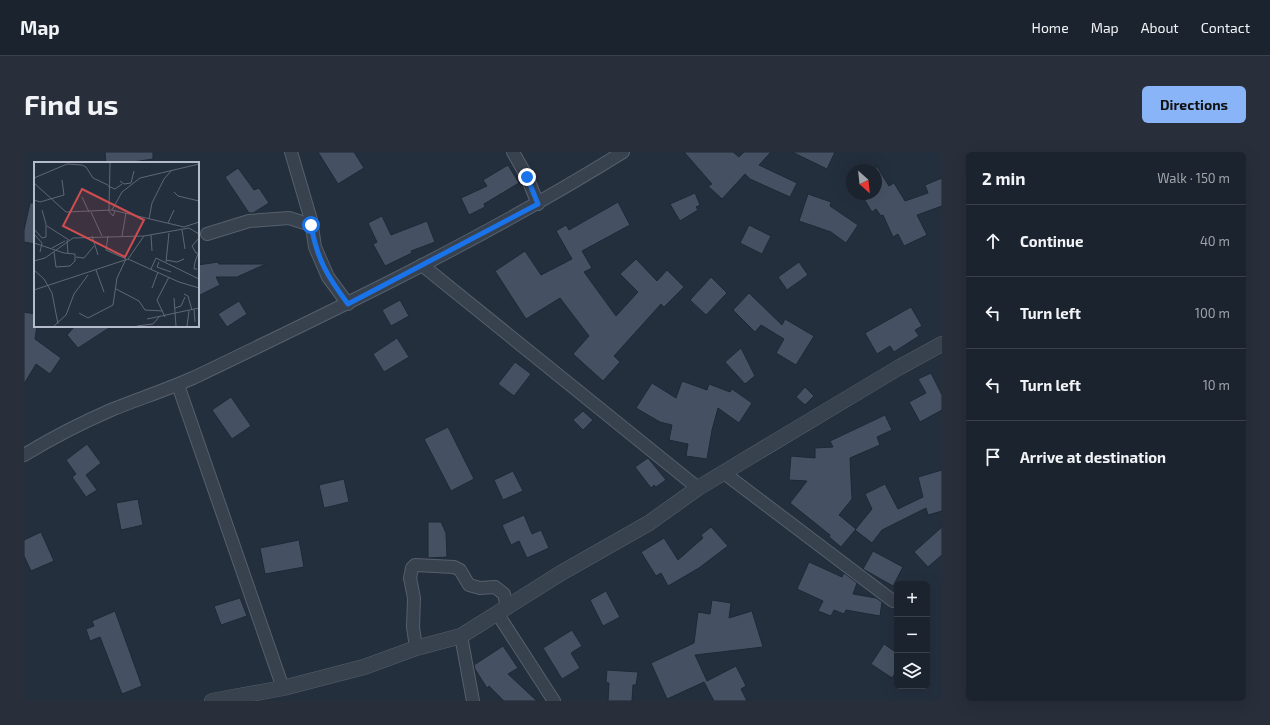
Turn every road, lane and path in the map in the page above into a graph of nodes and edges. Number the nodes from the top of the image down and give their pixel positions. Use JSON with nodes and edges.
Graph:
{"nodes":[{"id":1,"x":291,"y":152,"type":"edge"},
{"id":2,"x":513,"y":152,"type":"edge"},
{"id":3,"x":623,"y":152,"type":"edge"},
{"id":4,"x":538,"y":204,"type":"junction"},
{"id":5,"x":311,"y":225,"type":"junction"},
{"id":6,"x":207,"y":234,"type":"dead end"},
{"id":7,"x":422,"y":264,"type":"junction"},
{"id":8,"x":348,"y":304,"type":"junction"},
{"id":9,"x":942,"y":344,"type":"edge"},
{"id":10,"x":178,"y":385,"type":"junction"},
{"id":11,"x":24,"y":455,"type":"edge"},
{"id":12,"x":724,"y":472,"type":"junction"},
{"id":13,"x":698,"y":488,"type":"junction"},
{"id":14,"x":893,"y":601,"type":"dead end"},
{"id":15,"x":502,"y":610,"type":"junction"},
{"id":16,"x":461,"y":636,"type":"junction"},
{"id":17,"x":416,"y":648,"type":"junction"},
{"id":18,"x":283,"y":688,"type":"junction"},
{"id":19,"x":212,"y":701,"type":"edge"},
{"id":20,"x":473,"y":701,"type":"edge"},
{"id":21,"x":554,"y":701,"type":"edge"}],
"edges":[{"from":1,"to":5,"type":"street"},
{"from":2,"to":4,"type":"street"},
{"from":3,"to":4,"type":"street"},
{"from":4,"to":7,"type":"street"},
{"from":5,"to":6,"type":"street"},
{"from":5,"to":8,"type":"street"},
{"from":7,"to":8,"type":"street"},
{"from":7,"to":13,"type":"street"},
{"from":8,"to":10,"type":"street"},
{"from":9,"to":12,"type":"street"},
{"from":10,"to":11,"type":"street"},
{"from":10,"to":18,"type":"street"},
{"from":12,"to":13,"type":"street"},
{"from":12,"to":14,"type":"street"},
{"from":13,"to":15,"type":"street"},
{"from":15,"to":16,"type":"street"},
{"from":15,"to":17,"type":"street"},
{"from":15,"to":21,"type":"street"},
{"from":16,"to":17,"type":"street"},
{"from":16,"to":20,"type":"street"},
{"from":17,"to":18,"type":"street"},
{"from":18,"to":19,"type":"street"}]}
